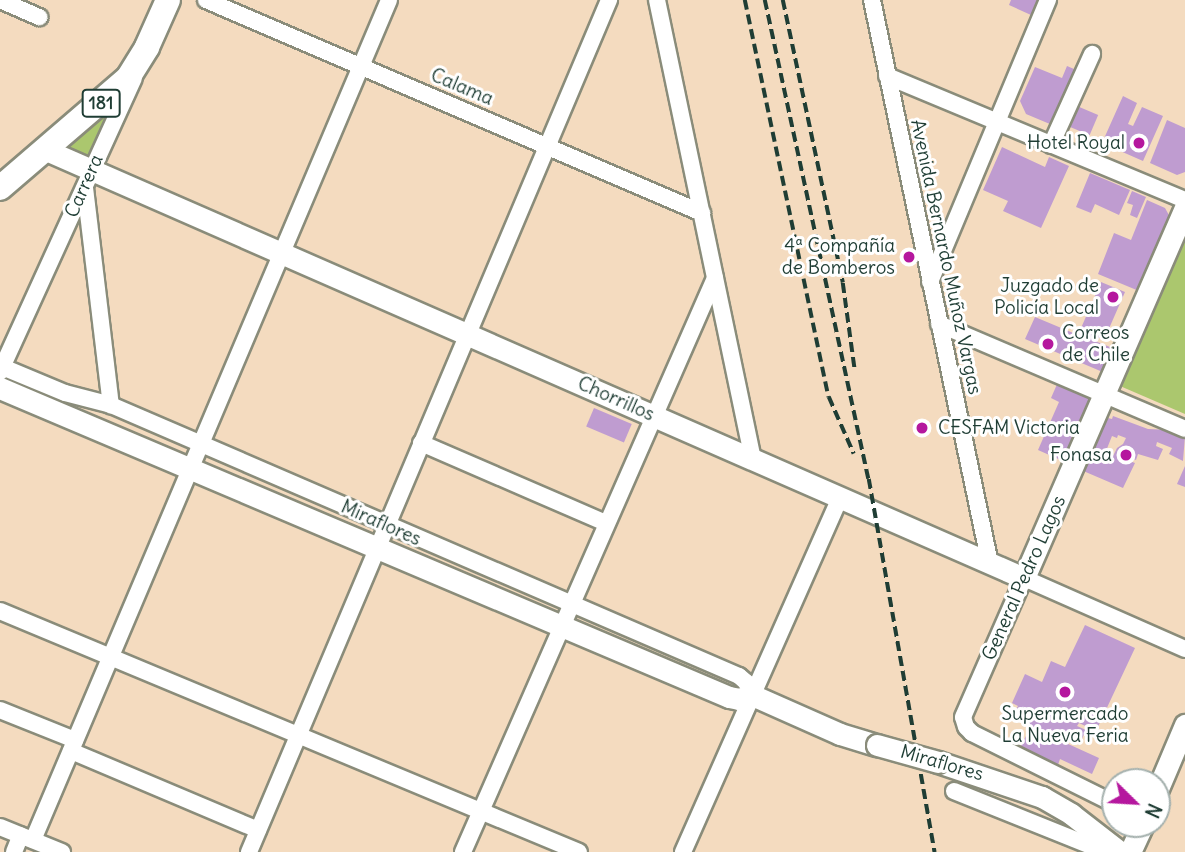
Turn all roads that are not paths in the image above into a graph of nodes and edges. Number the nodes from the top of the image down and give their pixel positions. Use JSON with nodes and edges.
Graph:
{"nodes":[{"id":1,"x":168,"y":0,"type":"edge"},
{"id":2,"x":206,"y":0,"type":"edge"},
{"id":3,"x":389,"y":0,"type":"edge"},
{"id":4,"x":609,"y":0,"type":"edge"},
{"id":5,"x":657,"y":0,"type":"edge"},
{"id":6,"x":872,"y":0,"type":"edge"},
{"id":7,"x":1048,"y":0,"type":"edge"},
{"id":8,"x":0,"y":1,"type":"edge"},
{"id":9,"x":38,"y":17,"type":"dead end"},
{"id":10,"x":147,"y":47,"type":"junction"},
{"id":11,"x":1092,"y":54,"type":"dead end"},
{"id":12,"x":360,"y":66,"type":"junction"},
{"id":13,"x":887,"y":76,"type":"junction"},
{"id":14,"x":998,"y":123,"type":"junction"},
{"id":15,"x":1051,"y":145,"type":"junction"},
{"id":16,"x":547,"y":147,"type":"junction"},
{"id":17,"x":46,"y":150,"type":"junction"},
{"id":18,"x":88,"y":178,"type":"junction"},
{"id":19,"x":0,"y":188,"type":"edge"},
{"id":20,"x":1185,"y":200,"type":"edge"},
{"id":21,"x":1185,"y":207,"type":"edge"},
{"id":22,"x":702,"y":213,"type":"junction"},
{"id":23,"x":280,"y":252,"type":"junction"},
{"id":24,"x":715,"y":278,"type":"junction"},
{"id":25,"x":930,"y":282,"type":"junction"},
{"id":26,"x":939,"y":324,"type":"junction"},
{"id":27,"x":467,"y":334,"type":"junction"},
{"id":28,"x":1,"y":374,"type":"edge"},
{"id":29,"x":1104,"y":394,"type":"junction"},
{"id":30,"x":111,"y":405,"type":"junction"},
{"id":31,"x":653,"y":415,"type":"junction"},
{"id":32,"x":1185,"y":429,"type":"edge"},
{"id":33,"x":200,"y":443,"type":"junction"},
{"id":34,"x":421,"y":443,"type":"junction"},
{"id":35,"x":753,"y":459,"type":"junction"},
{"id":36,"x":190,"y":467,"type":"junction"},
{"id":37,"x":840,"y":498,"type":"junction"},
{"id":38,"x":606,"y":523,"type":"junction"},
{"id":39,"x":387,"y":525,"type":"junction"},
{"id":40,"x":377,"y":548,"type":"junction"},
{"id":41,"x":990,"y":564,"type":"junction"},
{"id":42,"x":1024,"y":578,"type":"junction"},
{"id":43,"x":570,"y":605,"type":"junction"},
{"id":44,"x":0,"y":611,"type":"edge"},
{"id":45,"x":561,"y":626,"type":"junction"},
{"id":46,"x":1185,"y":649,"type":"edge"},
{"id":47,"x":110,"y":657,"type":"junction"},
{"id":48,"x":752,"y":695,"type":"junction"},
{"id":49,"x":1,"y":711,"type":"edge"},
{"id":50,"x":1185,"y":726,"type":"edge"},
{"id":51,"x":298,"y":735,"type":"junction"},
{"id":52,"x":73,"y":745,"type":"junction"},
{"id":53,"x":1167,"y":768,"type":"edge"},
{"id":54,"x":954,"y":791,"type":"dead end"},
{"id":55,"x":1101,"y":797,"type":"edge"},
{"id":56,"x":480,"y":812,"type":"junction"},
{"id":57,"x":0,"y":827,"type":"edge"},
{"id":58,"x":258,"y":830,"type":"junction"},
{"id":59,"x":27,"y":838,"type":"junction"},
{"id":60,"x":14,"y":852,"type":"edge"},
{"id":61,"x":62,"y":852,"type":"edge"},
{"id":62,"x":249,"y":852,"type":"edge"},
{"id":63,"x":463,"y":852,"type":"edge"},
{"id":64,"x":579,"y":852,"type":"edge"},
{"id":65,"x":683,"y":852,"type":"edge"},
{"id":66,"x":1106,"y":852,"type":"edge"},
{"id":67,"x":1120,"y":852,"type":"edge"}],
"edges":[{"from":1,"to":10,"type":"highway","name":"Carrera","number":"181"},
{"from":2,"to":12,"type":"street","name":"Calama"},
{"from":3,"to":12,"type":"street"},
{"from":4,"to":16,"type":"street"},
{"from":5,"to":22,"type":"street"},
{"from":6,"to":13,"type":"street","name":"Avenida Bernardo Muñoz Vargas"},
{"from":7,"to":14,"type":"street"},
{"from":8,"to":9,"type":"street"},
{"from":10,"to":17,"type":"highway","number":"181"},
{"from":10,"to":18,"type":"street","name":"Carrera"},
{"from":11,"to":15,"type":"street"},
{"from":12,"to":16,"type":"street","name":"Calama"},
{"from":12,"to":23,"type":"street"},
{"from":13,"to":14,"type":"street"},
{"from":13,"to":25,"type":"street","name":"Avenida Bernardo Muñoz Vargas"},
{"from":14,"to":15,"type":"street"},
{"from":14,"to":25,"type":"street"},
{"from":15,"to":20,"type":"street"},
{"from":16,"to":22,"type":"street","name":"Calama"},
{"from":16,"to":27,"type":"street"},
{"from":17,"to":18,"type":"main road","name":"Chorrillos"},
{"from":17,"to":19,"type":"highway","number":"181"},
{"from":18,"to":23,"type":"main road","name":"Chorrillos"},
{"from":18,"to":28,"type":"street","name":"Carrera"},
{"from":18,"to":30,"type":"street"},
{"from":21,"to":29,"type":"main road","name":"General Pedro Lagos"},
{"from":22,"to":24,"type":"street"},
{"from":23,"to":27,"type":"main road","name":"Chorrillos"},
{"from":23,"to":33,"type":"street"},
{"from":24,"to":31,"type":"street"},
{"from":24,"to":35,"type":"street"},
{"from":25,"to":26,"type":"street","name":"Avenida Bernardo Muñoz Vargas"},
{"from":26,"to":29,"type":"street"},
{"from":26,"to":41,"type":"street","name":"Avenida Bernardo Muñoz Vargas"},
{"from":27,"to":31,"type":"main road","name":"Chorrillos"},
{"from":27,"to":34,"type":"street"},
{"from":28,"to":30,"type":"street","name":"Miraflores"},
{"from":28,"to":36,"type":"main road","name":"Miraflores"},
{"from":29,"to":32,"type":"street"},
{"from":29,"to":42,"type":"main road","name":"General Pedro Lagos"},
{"from":30,"to":33,"type":"street","name":"Miraflores"},
{"from":31,"to":35,"type":"main road","name":"Chorrillos"},
{"from":31,"to":38,"type":"street"},
{"from":33,"to":36,"type":"street"},
{"from":33,"to":39,"type":"street","name":"Miraflores"},
{"from":34,"to":38,"type":"street"},
{"from":34,"to":39,"type":"street"},
{"from":35,"to":37,"type":"main road","name":"Chorrillos"},
{"from":36,"to":40,"type":"main road","name":"Miraflores"},
{"from":36,"to":47,"type":"street"},
{"from":37,"to":41,"type":"main road","name":"Chorrillos"},
{"from":37,"to":48,"type":"street"},
{"from":38,"to":43,"type":"street"},
{"from":39,"to":40,"type":"street"},
{"from":39,"to":43,"type":"street","name":"Miraflores"},
{"from":40,"to":45,"type":"main road","name":"Miraflores"},
{"from":40,"to":51,"type":"street"},
{"from":41,"to":42,"type":"main road","name":"Chorrillos"},
{"from":42,"to":46,"type":"street","name":"Chorrillos"},
{"from":42,"to":55,"type":"street","name":"General Pedro Lagos"},
{"from":43,"to":45,"type":"street"},
{"from":43,"to":48,"type":"street","name":"Miraflores"},
{"from":44,"to":47,"type":"street"},
{"from":45,"to":48,"type":"main road","name":"Miraflores"},
{"from":45,"to":56,"type":"street"},
{"from":47,"to":51,"type":"street"},
{"from":47,"to":52,"type":"street"},
{"from":48,"to":65,"type":"street"},
{"from":48,"to":67,"type":"main road","name":"Miraflores","bridge":true},
{"from":49,"to":52,"type":"street"},
{"from":50,"to":53,"type":"main road"},
{"from":51,"to":56,"type":"street"},
{"from":51,"to":58,"type":"street"},
{"from":52,"to":58,"type":"street"},
{"from":52,"to":59,"type":"street"},
{"from":54,"to":66,"type":"street","name":"Miraflores"},
{"from":56,"to":63,"type":"street"},
{"from":56,"to":64,"type":"street"},
{"from":57,"to":59,"type":"street"},
{"from":58,"to":62,"type":"street"},
{"from":59,"to":60,"type":"street"},
{"from":59,"to":61,"type":"street"}]}
